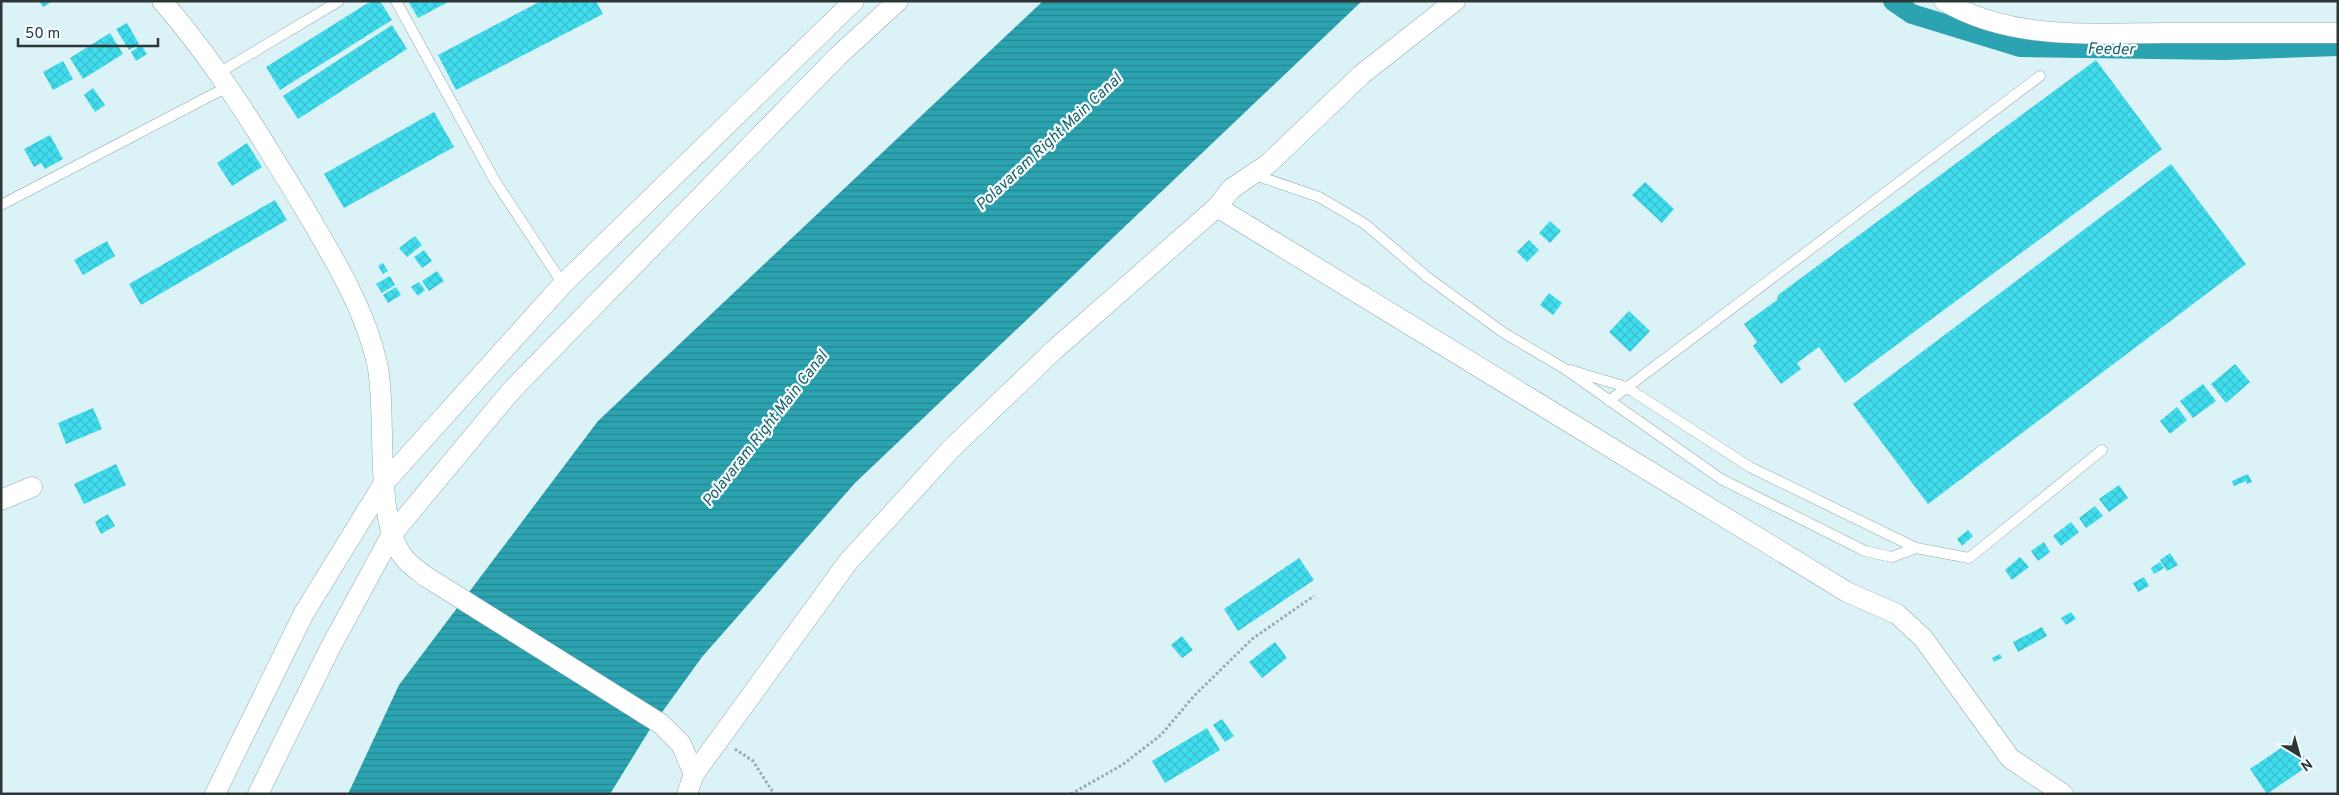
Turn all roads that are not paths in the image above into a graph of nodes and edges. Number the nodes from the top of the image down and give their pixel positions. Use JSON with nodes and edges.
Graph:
{"nodes":[{"id":1,"x":162,"y":1,"type":"edge"},
{"id":2,"x":339,"y":1,"type":"edge"},
{"id":3,"x":396,"y":1,"type":"edge"},
{"id":4,"x":854,"y":1,"type":"edge"},
{"id":5,"x":898,"y":1,"type":"edge"},
{"id":6,"x":1455,"y":1,"type":"edge"},
{"id":7,"x":1944,"y":1,"type":"edge"},
{"id":8,"x":2338,"y":33,"type":"edge"},
{"id":9,"x":2040,"y":76,"type":"dead end"},
{"id":10,"x":223,"y":80,"type":"junction"},
{"id":11,"x":1251,"y":174,"type":"junction"},
{"id":12,"x":1,"y":205,"type":"edge"},
{"id":13,"x":1217,"y":207,"type":"junction"},
{"id":14,"x":563,"y":284,"type":"junction"},
{"id":15,"x":1565,"y":369,"type":"junction"},
{"id":16,"x":1626,"y":387,"type":"junction"},
{"id":17,"x":1609,"y":401,"type":"junction"},
{"id":18,"x":2102,"y":450,"type":"dead end"},
{"id":19,"x":384,"y":483,"type":"junction"},
{"id":20,"x":32,"y":487,"type":"dead end"},
{"id":21,"x":1,"y":500,"type":"edge"},
{"id":22,"x":392,"y":534,"type":"junction"},
{"id":23,"x":1916,"y":548,"type":"junction"},
{"id":24,"x":694,"y":774,"type":"junction"},
{"id":25,"x":215,"y":794,"type":"edge"},
{"id":26,"x":258,"y":794,"type":"edge"},
{"id":27,"x":687,"y":794,"type":"edge"},
{"id":28,"x":2063,"y":794,"type":"edge"}],
"edges":[{"from":1,"to":10,"type":"street"},
{"from":2,"to":10,"type":"lane"},
{"from":3,"to":14,"type":"lane"},
{"from":4,"to":14,"type":"street"},
{"from":5,"to":22,"type":"street"},
{"from":6,"to":11,"type":"street"},
{"from":7,"to":8,"type":"street"},
{"from":9,"to":16,"type":"lane"},
{"from":10,"to":12,"type":"lane"},
{"from":10,"to":19,"type":"street"},
{"from":11,"to":13,"type":"street"},
{"from":11,"to":15,"type":"lane"},
{"from":13,"to":24,"type":"street"},
{"from":13,"to":28,"type":"street"},
{"from":14,"to":19,"type":"street"},
{"from":15,"to":16,"type":"lane"},
{"from":15,"to":17,"type":"lane"},
{"from":16,"to":17,"type":"lane"},
{"from":16,"to":23,"type":"lane"},
{"from":17,"to":23,"type":"lane"},
{"from":18,"to":23,"type":"lane"},
{"from":19,"to":22,"type":"street"},
{"from":19,"to":25,"type":"street"},
{"from":20,"to":21,"type":"street"},
{"from":22,"to":24,"type":"street"},
{"from":22,"to":26,"type":"street"},
{"from":24,"to":27,"type":"street"}]}
